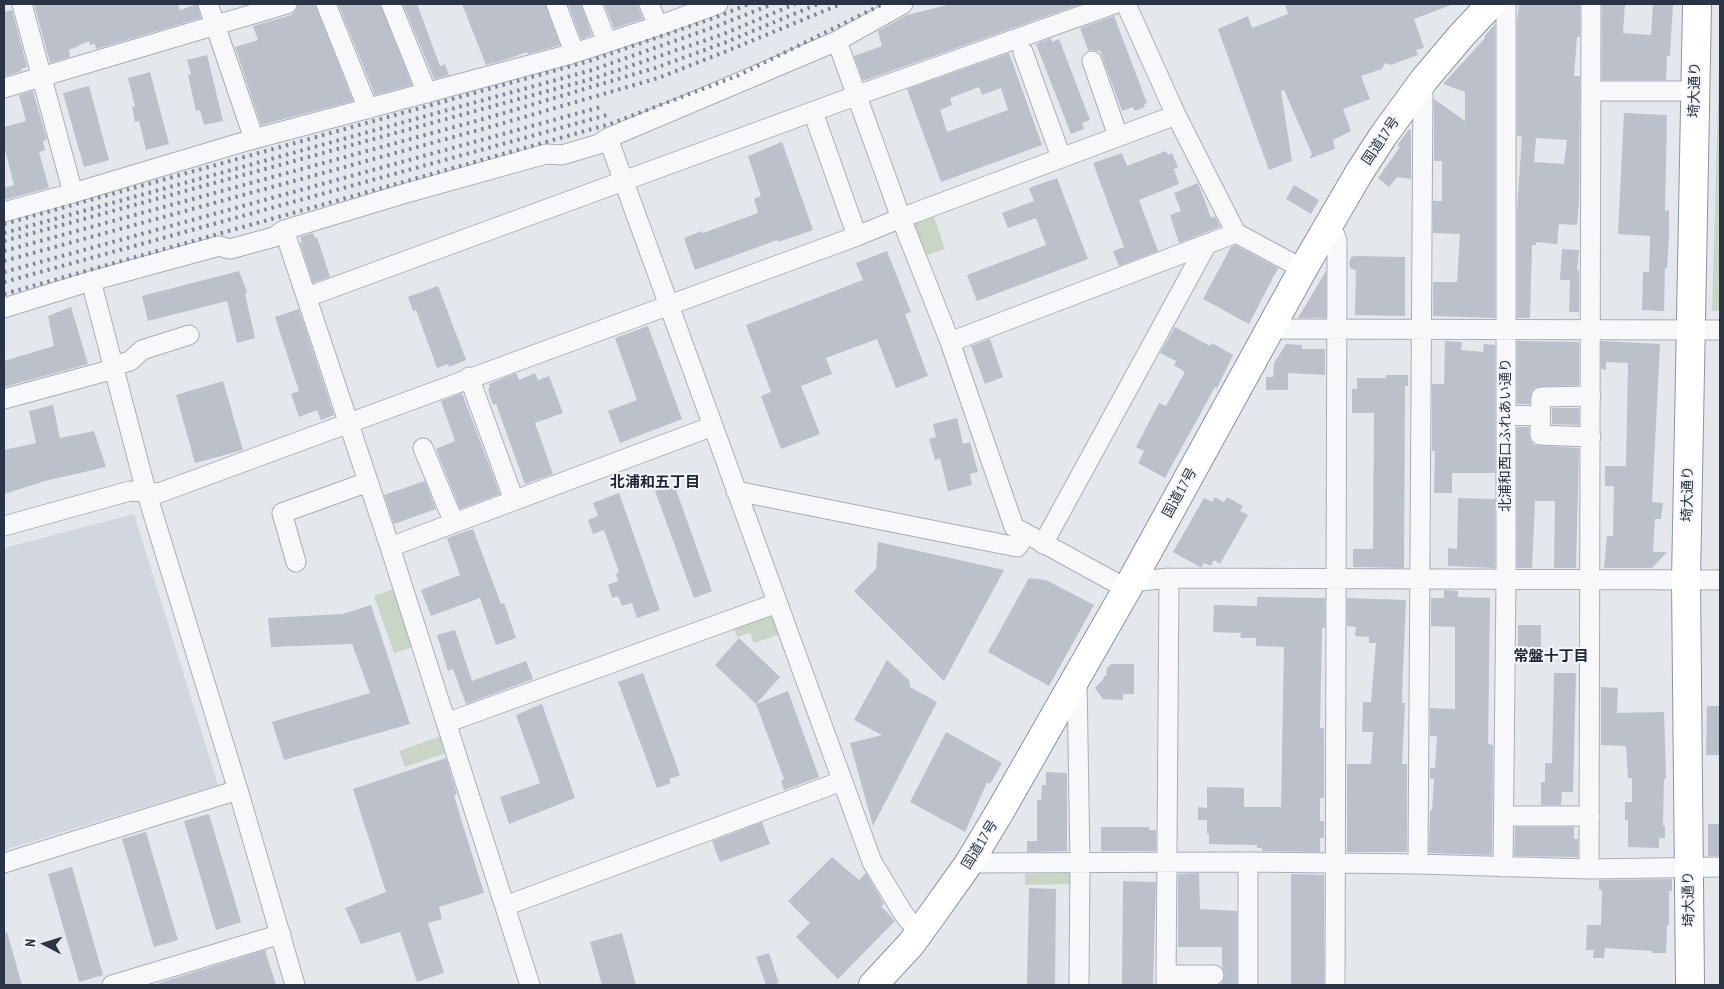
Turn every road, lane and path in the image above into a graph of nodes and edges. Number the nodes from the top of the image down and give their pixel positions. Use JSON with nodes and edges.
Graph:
{"nodes":[{"id":1,"x":22,"y":4,"type":"edge"},
{"id":2,"x":208,"y":4,"type":"edge"},
{"id":3,"x":284,"y":4,"type":"edge"},
{"id":4,"x":326,"y":4,"type":"edge"},
{"id":5,"x":391,"y":4,"type":"edge"},
{"id":6,"x":556,"y":4,"type":"edge"},
{"id":7,"x":592,"y":4,"type":"edge"},
{"id":8,"x":649,"y":4,"type":"edge"},
{"id":9,"x":903,"y":4,"type":"edge"},
{"id":10,"x":1114,"y":4,"type":"edge"},
{"id":11,"x":1126,"y":4,"type":"edge"},
{"id":12,"x":1491,"y":4,"type":"edge"},
{"id":13,"x":1506,"y":4,"type":"edge"},
{"id":14,"x":1591,"y":4,"type":"edge"},
{"id":15,"x":1697,"y":4,"type":"edge"},
{"id":16,"x":709,"y":6,"type":"edge"},
{"id":17,"x":215,"y":25,"type":"junction"},
{"id":18,"x":658,"y":26,"type":"junction"},
{"id":19,"x":837,"y":41,"type":"junction"},
{"id":20,"x":607,"y":42,"type":"junction"},
{"id":21,"x":574,"y":52,"type":"junction"},
{"id":22,"x":1023,"y":52,"type":"dead end"},
{"id":23,"x":1092,"y":61,"type":"dead end"},
{"id":24,"x":42,"y":78,"type":"junction"},
{"id":25,"x":1423,"y":81,"type":"junction"},
{"id":26,"x":4,"y":88,"type":"edge"},
{"id":27,"x":1592,"y":91,"type":"junction"},
{"id":28,"x":1694,"y":91,"type":"junction"},
{"id":29,"x":427,"y":93,"type":"junction"},
{"id":30,"x":858,"y":95,"type":"junction"},
{"id":31,"x":368,"y":109,"type":"junction"},
{"id":32,"x":813,"y":112,"type":"junction"},
{"id":33,"x":1176,"y":115,"type":"junction"},
{"id":34,"x":1118,"y":136,"type":"junction"},
{"id":35,"x":608,"y":138,"type":"junction"},
{"id":36,"x":254,"y":139,"type":"junction"},
{"id":37,"x":1061,"y":158,"type":"junction"},
{"id":38,"x":624,"y":181,"type":"junction"},
{"id":39,"x":73,"y":193,"type":"junction"},
{"id":40,"x":4,"y":212,"type":"edge"},
{"id":41,"x":901,"y":218,"type":"junction"},
{"id":42,"x":1327,"y":229,"type":"junction"},
{"id":43,"x":284,"y":230,"type":"junction"},
{"id":44,"x":1236,"y":233,"type":"junction"},
{"id":45,"x":857,"y":236,"type":"junction"},
{"id":46,"x":1207,"y":244,"type":"junction"},
{"id":47,"x":1304,"y":269,"type":"junction"},
{"id":48,"x":91,"y":281,"type":"junction"},
{"id":49,"x":307,"y":297,"type":"junction"},
{"id":50,"x":668,"y":304,"type":"junction"},
{"id":51,"x":4,"y":308,"type":"edge"},
{"id":52,"x":1270,"y":329,"type":"junction"},
{"id":53,"x":1337,"y":329,"type":"junction"},
{"id":54,"x":1422,"y":329,"type":"junction"},
{"id":55,"x":1506,"y":330,"type":"junction"},
{"id":56,"x":1591,"y":330,"type":"junction"},
{"id":57,"x":1691,"y":330,"type":"junction"},
{"id":58,"x":1720,"y":330,"type":"edge"},
{"id":59,"x":189,"y":335,"type":"dead end"},
{"id":60,"x":950,"y":342,"type":"junction"},
{"id":61,"x":114,"y":368,"type":"junction"},
{"id":62,"x":469,"y":377,"type":"junction"},
{"id":63,"x":1591,"y":396,"type":"junction"},
{"id":64,"x":4,"y":399,"type":"edge"},
{"id":65,"x":1506,"y":415,"type":"junction"},
{"id":66,"x":1540,"y":416,"type":"junction"},
{"id":67,"x":348,"y":423,"type":"junction"},
{"id":68,"x":713,"y":426,"type":"junction"},
{"id":69,"x":1591,"y":437,"type":"junction"},
{"id":70,"x":423,"y":448,"type":"dead end"},
{"id":71,"x":368,"y":482,"type":"junction"},
{"id":72,"x":146,"y":491,"type":"junction"},
{"id":73,"x":736,"y":491,"type":"junction"},
{"id":74,"x":514,"y":500,"type":"junction"},
{"id":75,"x":454,"y":523,"type":"junction"},
{"id":76,"x":4,"y":526,"type":"edge"},
{"id":77,"x":1026,"y":534,"type":"junction"},
{"id":78,"x":1043,"y":544,"type":"junction"},
{"id":79,"x":390,"y":547,"type":"junction"},
{"id":80,"x":296,"y":562,"type":"dead end"},
{"id":81,"x":1169,"y":578,"type":"junction"},
{"id":82,"x":1336,"y":579,"type":"junction"},
{"id":83,"x":1420,"y":579,"type":"junction"},
{"id":84,"x":1506,"y":580,"type":"junction"},
{"id":85,"x":1590,"y":580,"type":"junction"},
{"id":86,"x":1686,"y":580,"type":"junction"},
{"id":87,"x":1720,"y":580,"type":"edge"},
{"id":88,"x":1129,"y":586,"type":"junction"},
{"id":89,"x":777,"y":603,"type":"junction"},
{"id":90,"x":1077,"y":678,"type":"junction"},
{"id":91,"x":446,"y":723,"type":"junction"},
{"id":92,"x":842,"y":781,"type":"junction"},
{"id":93,"x":238,"y":790,"type":"junction"},
{"id":94,"x":1504,"y":816,"type":"junction"},
{"id":95,"x":1590,"y":816,"type":"junction"},
{"id":96,"x":1167,"y":862,"type":"junction"},
{"id":97,"x":1248,"y":862,"type":"junction"},
{"id":98,"x":4,"y":863,"type":"edge"},
{"id":99,"x":969,"y":863,"type":"junction"},
{"id":100,"x":1080,"y":863,"type":"junction"},
{"id":101,"x":1335,"y":863,"type":"junction"},
{"id":102,"x":1418,"y":864,"type":"junction"},
{"id":103,"x":1688,"y":866,"type":"junction"},
{"id":104,"x":1503,"y":867,"type":"junction"},
{"id":105,"x":1720,"y":867,"type":"edge"},
{"id":106,"x":1589,"y":869,"type":"junction"},
{"id":107,"x":504,"y":906,"type":"junction"},
{"id":108,"x":921,"y":930,"type":"junction"},
{"id":109,"x":281,"y":934,"type":"junction"},
{"id":110,"x":1214,"y":975,"type":"dead end"},
{"id":111,"x":1166,"y":980,"type":"edge"},
{"id":112,"x":122,"y":984,"type":"edge"},
{"id":113,"x":295,"y":985,"type":"edge"},
{"id":114,"x":530,"y":985,"type":"edge"},
{"id":115,"x":873,"y":985,"type":"edge"},
{"id":116,"x":1079,"y":985,"type":"edge"},
{"id":117,"x":1248,"y":985,"type":"edge"},
{"id":118,"x":1335,"y":985,"type":"edge"},
{"id":119,"x":1690,"y":985,"type":"edge"}],
"edges":[{"from":1,"to":24,"type":"street"},
{"from":2,"to":17,"type":"street"},
{"from":3,"to":17,"type":"street"},
{"from":4,"to":31,"type":"street"},
{"from":5,"to":29,"type":"street"},
{"from":6,"to":21,"type":"street"},
{"from":7,"to":20,"type":"street"},
{"from":8,"to":18,"type":"street"},
{"from":9,"to":19,"type":"street"},
{"from":10,"to":30,"type":"street"},
{"from":11,"to":33,"type":"street"},
{"from":12,"to":25,"type":"highway","name":"国道17号"},
{"from":13,"to":55,"type":"street","name":"北浦和西口ふれあい通り"},
{"from":14,"to":27,"type":"street"},
{"from":15,"to":28,"type":"highway","name":"埼大通り"},
{"from":16,"to":18,"type":"street"},
{"from":17,"to":24,"type":"street"},
{"from":17,"to":36,"type":"street"},
{"from":18,"to":20,"type":"street"},
{"from":19,"to":30,"type":"street"},
{"from":19,"to":35,"type":"street"},
{"from":20,"to":21,"type":"street"},
{"from":21,"to":29,"type":"street"},
{"from":22,"to":37,"type":"street"},
{"from":23,"to":34,"type":"street"},
{"from":24,"to":26,"type":"street"},
{"from":24,"to":39,"type":"street"},
{"from":25,"to":42,"type":"highway","name":"国道17号"},
{"from":25,"to":54,"type":"street"},
{"from":27,"to":28,"type":"street"},
{"from":27,"to":56,"type":"street"},
{"from":28,"to":57,"type":"highway","name":"埼大通り"},
{"from":29,"to":31,"type":"street"},
{"from":30,"to":32,"type":"street"},
{"from":30,"to":41,"type":"street"},
{"from":31,"to":36,"type":"street"},
{"from":32,"to":38,"type":"street"},
{"from":32,"to":45,"type":"street"},
{"from":33,"to":34,"type":"street"},
{"from":33,"to":44,"type":"street"},
{"from":34,"to":37,"type":"street"},
{"from":35,"to":38,"type":"street"},
{"from":35,"to":43,"type":"street"},
{"from":36,"to":39,"type":"street"},
{"from":37,"to":41,"type":"street"},
{"from":38,"to":49,"type":"street"},
{"from":38,"to":50,"type":"street"},
{"from":39,"to":40,"type":"street"},
{"from":41,"to":45,"type":"street"},
{"from":41,"to":60,"type":"street"},
{"from":42,"to":47,"type":"highway","name":"国道17号"},
{"from":42,"to":53,"type":"street"},
{"from":43,"to":48,"type":"street"},
{"from":43,"to":49,"type":"street"},
{"from":44,"to":46,"type":"street"},
{"from":44,"to":47,"type":"street"},
{"from":45,"to":50,"type":"street"},
{"from":46,"to":60,"type":"street"},
{"from":46,"to":78,"type":"street"},
{"from":47,"to":52,"type":"highway","name":"国道17号"},
{"from":48,"to":51,"type":"street"},
{"from":48,"to":61,"type":"street"},
{"from":49,"to":67,"type":"street"},
{"from":50,"to":62,"type":"street"},
{"from":50,"to":68,"type":"street"},
{"from":52,"to":53,"type":"street"},
{"from":52,"to":88,"type":"highway","name":"国道17号"},
{"from":53,"to":54,"type":"street"},
{"from":53,"to":82,"type":"street"},
{"from":54,"to":55,"type":"street"},
{"from":54,"to":83,"type":"street"},
{"from":55,"to":56,"type":"street"},
{"from":55,"to":65,"type":"street","name":"北浦和西口ふれあい通り"},
{"from":56,"to":57,"type":"street"},
{"from":56,"to":63,"type":"street"},
{"from":57,"to":58,"type":"street"},
{"from":57,"to":86,"type":"highway","name":"埼大通り"},
{"from":59,"to":61,"type":"street"},
{"from":60,"to":77,"type":"street"},
{"from":61,"to":64,"type":"street"},
{"from":61,"to":72,"type":"street"},
{"from":62,"to":67,"type":"street"},
{"from":62,"to":74,"type":"street"},
{"from":63,"to":66,"type":"street"},
{"from":63,"to":69,"type":"street"},
{"from":65,"to":66,"type":"street"},
{"from":65,"to":84,"type":"street","name":"北浦和西口ふれあい通り"},
{"from":66,"to":69,"type":"street"},
{"from":67,"to":71,"type":"street"},
{"from":67,"to":72,"type":"street"},
{"from":68,"to":73,"type":"street"},
{"from":68,"to":74,"type":"street"},
{"from":69,"to":85,"type":"street"},
{"from":70,"to":75,"type":"street"},
{"from":71,"to":79,"type":"street"},
{"from":71,"to":80,"type":"street"},
{"from":72,"to":76,"type":"street"},
{"from":72,"to":93,"type":"street"},
{"from":73,"to":77,"type":"street"},
{"from":73,"to":89,"type":"street"},
{"from":74,"to":75,"type":"street"},
{"from":75,"to":79,"type":"street"},
{"from":77,"to":78,"type":"street"},
{"from":78,"to":88,"type":"street"},
{"from":79,"to":91,"type":"street"},
{"from":81,"to":82,"type":"street"},
{"from":81,"to":88,"type":"street"},
{"from":81,"to":96,"type":"street"},
{"from":82,"to":83,"type":"street"},
{"from":82,"to":101,"type":"street"},
{"from":83,"to":84,"type":"street"},
{"from":83,"to":102,"type":"street"},
{"from":84,"to":85,"type":"street"},
{"from":84,"to":94,"type":"street","name":"北浦和西口ふれあい通り"},
{"from":85,"to":86,"type":"street"},
{"from":85,"to":95,"type":"street"},
{"from":86,"to":87,"type":"street"},
{"from":86,"to":103,"type":"highway","name":"埼大通り"},
{"from":88,"to":90,"type":"highway","name":"国道17号"},
{"from":89,"to":91,"type":"street"},
{"from":89,"to":92,"type":"street"},
{"from":90,"to":99,"type":"highway","name":"国道17号"},
{"from":90,"to":100,"type":"street"},
{"from":91,"to":107,"type":"street"},
{"from":92,"to":107,"type":"street"},
{"from":92,"to":108,"type":"street"},
{"from":93,"to":98,"type":"street"},
{"from":93,"to":109,"type":"street"},
{"from":94,"to":95,"type":"street"},
{"from":94,"to":104,"type":"street","name":"北浦和西口ふれあい通り"},
{"from":95,"to":106,"type":"street"},
{"from":96,"to":97,"type":"street"},
{"from":96,"to":100,"type":"street"},
{"from":96,"to":111,"type":"street"},
{"from":97,"to":101,"type":"street"},
{"from":97,"to":117,"type":"street"},
{"from":99,"to":100,"type":"street"},
{"from":99,"to":108,"type":"highway","name":"国道17号"},
{"from":100,"to":116,"type":"street"},
{"from":101,"to":102,"type":"street"},
{"from":101,"to":118,"type":"street"},
{"from":102,"to":104,"type":"street"},
{"from":103,"to":105,"type":"street"},
{"from":103,"to":106,"type":"street"},
{"from":103,"to":119,"type":"highway","name":"埼大通り"},
{"from":104,"to":106,"type":"street"},
{"from":107,"to":114,"type":"street"},
{"from":108,"to":115,"type":"highway","name":"国道17号"},
{"from":109,"to":112,"type":"street"},
{"from":109,"to":113,"type":"street"},
{"from":110,"to":111,"type":"street"}]}
